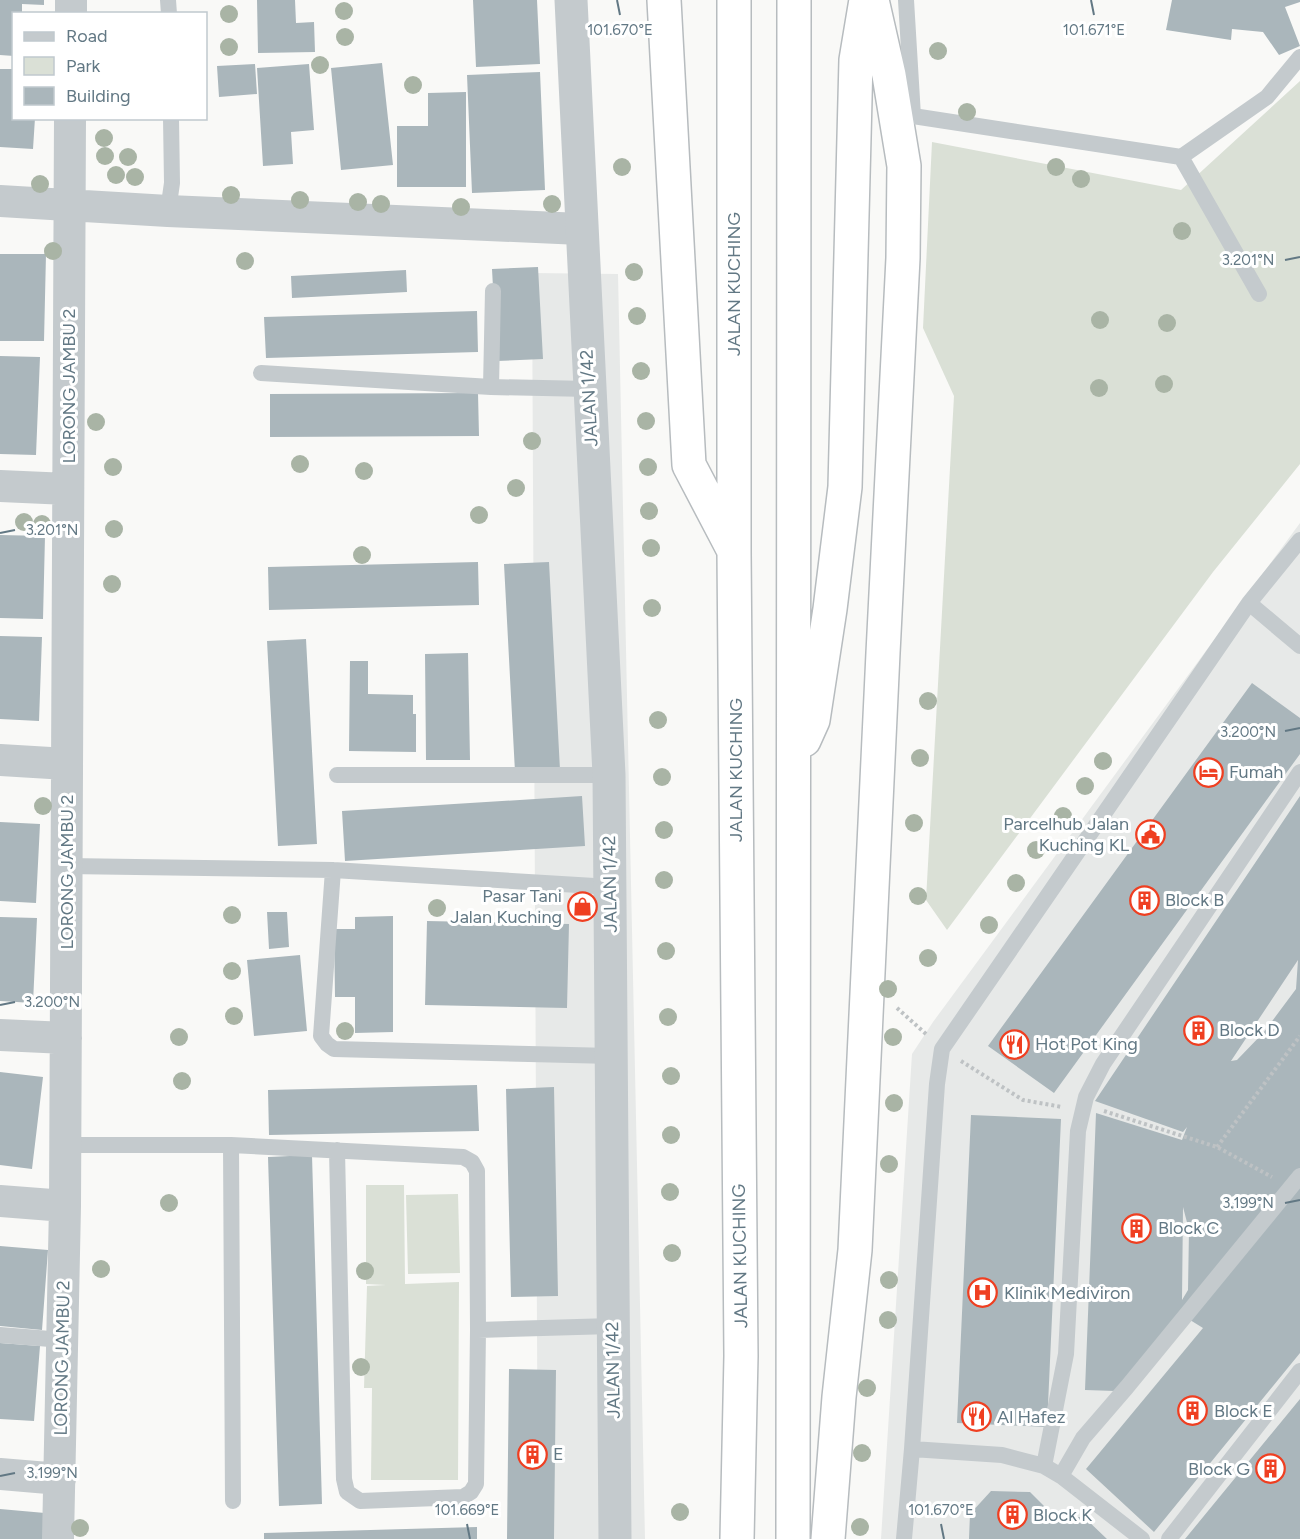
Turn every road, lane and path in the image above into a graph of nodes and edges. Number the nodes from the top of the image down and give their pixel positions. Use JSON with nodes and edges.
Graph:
{"nodes":[{"id":1,"x":571,"y":0,"type":"edge"},
{"id":2,"x":664,"y":0,"type":"edge"},
{"id":3,"x":734,"y":0,"type":"edge"},
{"id":4,"x":794,"y":0,"type":"edge"},
{"id":5,"x":866,"y":0,"type":"edge"},
{"id":6,"x":872,"y":0,"type":"edge"},
{"id":7,"x":906,"y":0,"type":"edge"},
{"id":8,"x":1300,"y":57,"type":"edge"},
{"id":9,"x":70,"y":120,"type":"edge"},
{"id":10,"x":171,"y":120,"type":"edge"},
{"id":11,"x":1180,"y":157,"type":"junction"},
{"id":12,"x":0,"y":201,"type":"edge"},
{"id":13,"x":69,"y":204,"type":"junction"},
{"id":14,"x":168,"y":211,"type":"junction"},
{"id":15,"x":581,"y":229,"type":"junction"},
{"id":16,"x":493,"y":291,"type":"dead end"},
{"id":17,"x":1259,"y":294,"type":"dead end"},
{"id":18,"x":261,"y":373,"type":"dead end"},
{"id":19,"x":491,"y":387,"type":"junction"},
{"id":20,"x":589,"y":389,"type":"junction"},
{"id":21,"x":0,"y":486,"type":"edge"},
{"id":22,"x":68,"y":489,"type":"junction"},
{"id":23,"x":1300,"y":540,"type":"edge"},
{"id":24,"x":734,"y":552,"type":"junction"},
{"id":25,"x":1249,"y":603,"type":"junction"},
{"id":26,"x":1300,"y":646,"type":"edge"},
{"id":27,"x":0,"y":760,"type":"edge"},
{"id":28,"x":794,"y":761,"type":"junction"},
{"id":29,"x":67,"y":764,"type":"junction"},
{"id":30,"x":1300,"y":772,"type":"edge"},
{"id":31,"x":609,"y":775,"type":"junction"},
{"id":32,"x":337,"y":776,"type":"dead end"},
{"id":33,"x":67,"y":866,"type":"junction"},
{"id":34,"x":333,"y":870,"type":"junction"},
{"id":35,"x":611,"y":887,"type":"junction"},
{"id":36,"x":0,"y":1035,"type":"edge"},
{"id":37,"x":1300,"y":1036,"type":"edge"},
{"id":38,"x":66,"y":1038,"type":"junction"},
{"id":39,"x":942,"y":1049,"type":"junction"},
{"id":40,"x":612,"y":1056,"type":"junction"},
{"id":41,"x":1083,"y":1111,"type":"junction"},
{"id":42,"x":65,"y":1145,"type":"junction"},
{"id":43,"x":231,"y":1145,"type":"junction"},
{"id":44,"x":1217,"y":1147,"type":"junction"},
{"id":45,"x":337,"y":1150,"type":"junction"},
{"id":46,"x":1295,"y":1182,"type":"edge"},
{"id":47,"x":0,"y":1201,"type":"edge"},
{"id":48,"x":65,"y":1206,"type":"junction"},
{"id":49,"x":612,"y":1326,"type":"junction"},
{"id":50,"x":478,"y":1330,"type":"junction"},
{"id":51,"x":0,"y":1335,"type":"edge"},
{"id":52,"x":63,"y":1340,"type":"junction"},
{"id":53,"x":1300,"y":1371,"type":"edge"},
{"id":54,"x":912,"y":1449,"type":"junction"},
{"id":55,"x":1044,"y":1466,"type":"junction"},
{"id":56,"x":0,"y":1474,"type":"edge"},
{"id":57,"x":1061,"y":1476,"type":"junction"},
{"id":58,"x":60,"y":1479,"type":"junction"},
{"id":59,"x":233,"y":1501,"type":"dead end"},
{"id":60,"x":58,"y":1539,"type":"edge"},
{"id":61,"x":615,"y":1539,"type":"edge"},
{"id":62,"x":737,"y":1539,"type":"edge"},
{"id":63,"x":793,"y":1539,"type":"edge"},
{"id":64,"x":828,"y":1539,"type":"edge"},
{"id":65,"x":904,"y":1539,"type":"edge"},
{"id":66,"x":1142,"y":1539,"type":"edge"},
{"id":67,"x":1169,"y":1539,"type":"edge"}],
"edges":[{"from":1,"to":15,"type":"street","name":"JALAN 1/42"},
{"from":2,"to":24,"type":"highway"},
{"from":3,"to":24,"type":"highway","name":"JALAN KUCHING"},
{"from":4,"to":28,"type":"highway"},
{"from":5,"to":28,"type":"highway"},
{"from":6,"to":64,"type":"highway"},
{"from":7,"to":11,"type":"lane"},
{"from":8,"to":11,"type":"lane"},
{"from":9,"to":13,"type":"street","name":"LORONG JAMBU 2"},
{"from":10,"to":14,"type":"lane"},
{"from":11,"to":17,"type":"lane"},
{"from":12,"to":13,"type":"street"},
{"from":13,"to":14,"type":"street"},
{"from":13,"to":22,"type":"street","name":"LORONG JAMBU 2"},
{"from":14,"to":15,"type":"street"},
{"from":15,"to":20,"type":"street","name":"JALAN 1/42"},
{"from":16,"to":19,"type":"lane"},
{"from":18,"to":19,"type":"lane"},
{"from":19,"to":20,"type":"lane"},
{"from":20,"to":31,"type":"street","name":"JALAN 1/42"},
{"from":21,"to":22,"type":"street"},
{"from":22,"to":29,"type":"street","name":"LORONG JAMBU 2"},
{"from":23,"to":25,"type":"lane"},
{"from":24,"to":62,"type":"highway","name":"JALAN KUCHING"},
{"from":25,"to":26,"type":"lane"},
{"from":25,"to":39,"type":"lane"},
{"from":27,"to":29,"type":"street"},
{"from":28,"to":63,"type":"highway"},
{"from":29,"to":33,"type":"street","name":"LORONG JAMBU 2"},
{"from":30,"to":41,"type":"lane"},
{"from":31,"to":32,"type":"lane"},
{"from":31,"to":35,"type":"street","name":"JALAN 1/42"},
{"from":33,"to":34,"type":"lane"},
{"from":33,"to":38,"type":"street","name":"LORONG JAMBU 2"},
{"from":34,"to":35,"type":"lane"},
{"from":34,"to":40,"type":"lane"},
{"from":35,"to":40,"type":"street","name":"JALAN 1/42"},
{"from":36,"to":38,"type":"street"},
{"from":37,"to":44,"type":"path"},
{"from":38,"to":42,"type":"street","name":"LORONG JAMBU 2"},
{"from":39,"to":41,"type":"path"},
{"from":39,"to":54,"type":"lane"},
{"from":40,"to":49,"type":"street","name":"JALAN 1/42"},
{"from":41,"to":44,"type":"path"},
{"from":41,"to":55,"type":"lane"},
{"from":42,"to":43,"type":"lane"},
{"from":42,"to":48,"type":"street","name":"LORONG JAMBU 2"},
{"from":43,"to":45,"type":"lane"},
{"from":43,"to":59,"type":"lane"},
{"from":44,"to":46,"type":"path"},
{"from":45,"to":50,"type":"lane"},
{"from":45,"to":50,"type":"lane"},
{"from":46,"to":57,"type":"lane"},
{"from":47,"to":48,"type":"street"},
{"from":48,"to":52,"type":"street","name":"LORONG JAMBU 2"},
{"from":49,"to":50,"type":"lane"},
{"from":49,"to":61,"type":"street","name":"JALAN 1/42"},
{"from":51,"to":52,"type":"lane"},
{"from":52,"to":58,"type":"street","name":"LORONG JAMBU 2"},
{"from":53,"to":67,"type":"lane"},
{"from":54,"to":55,"type":"lane"},
{"from":54,"to":65,"type":"lane"},
{"from":55,"to":57,"type":"lane"},
{"from":56,"to":58,"type":"street"},
{"from":57,"to":66,"type":"lane"},
{"from":58,"to":60,"type":"street","name":"LORONG JAMBU 2"}]}
